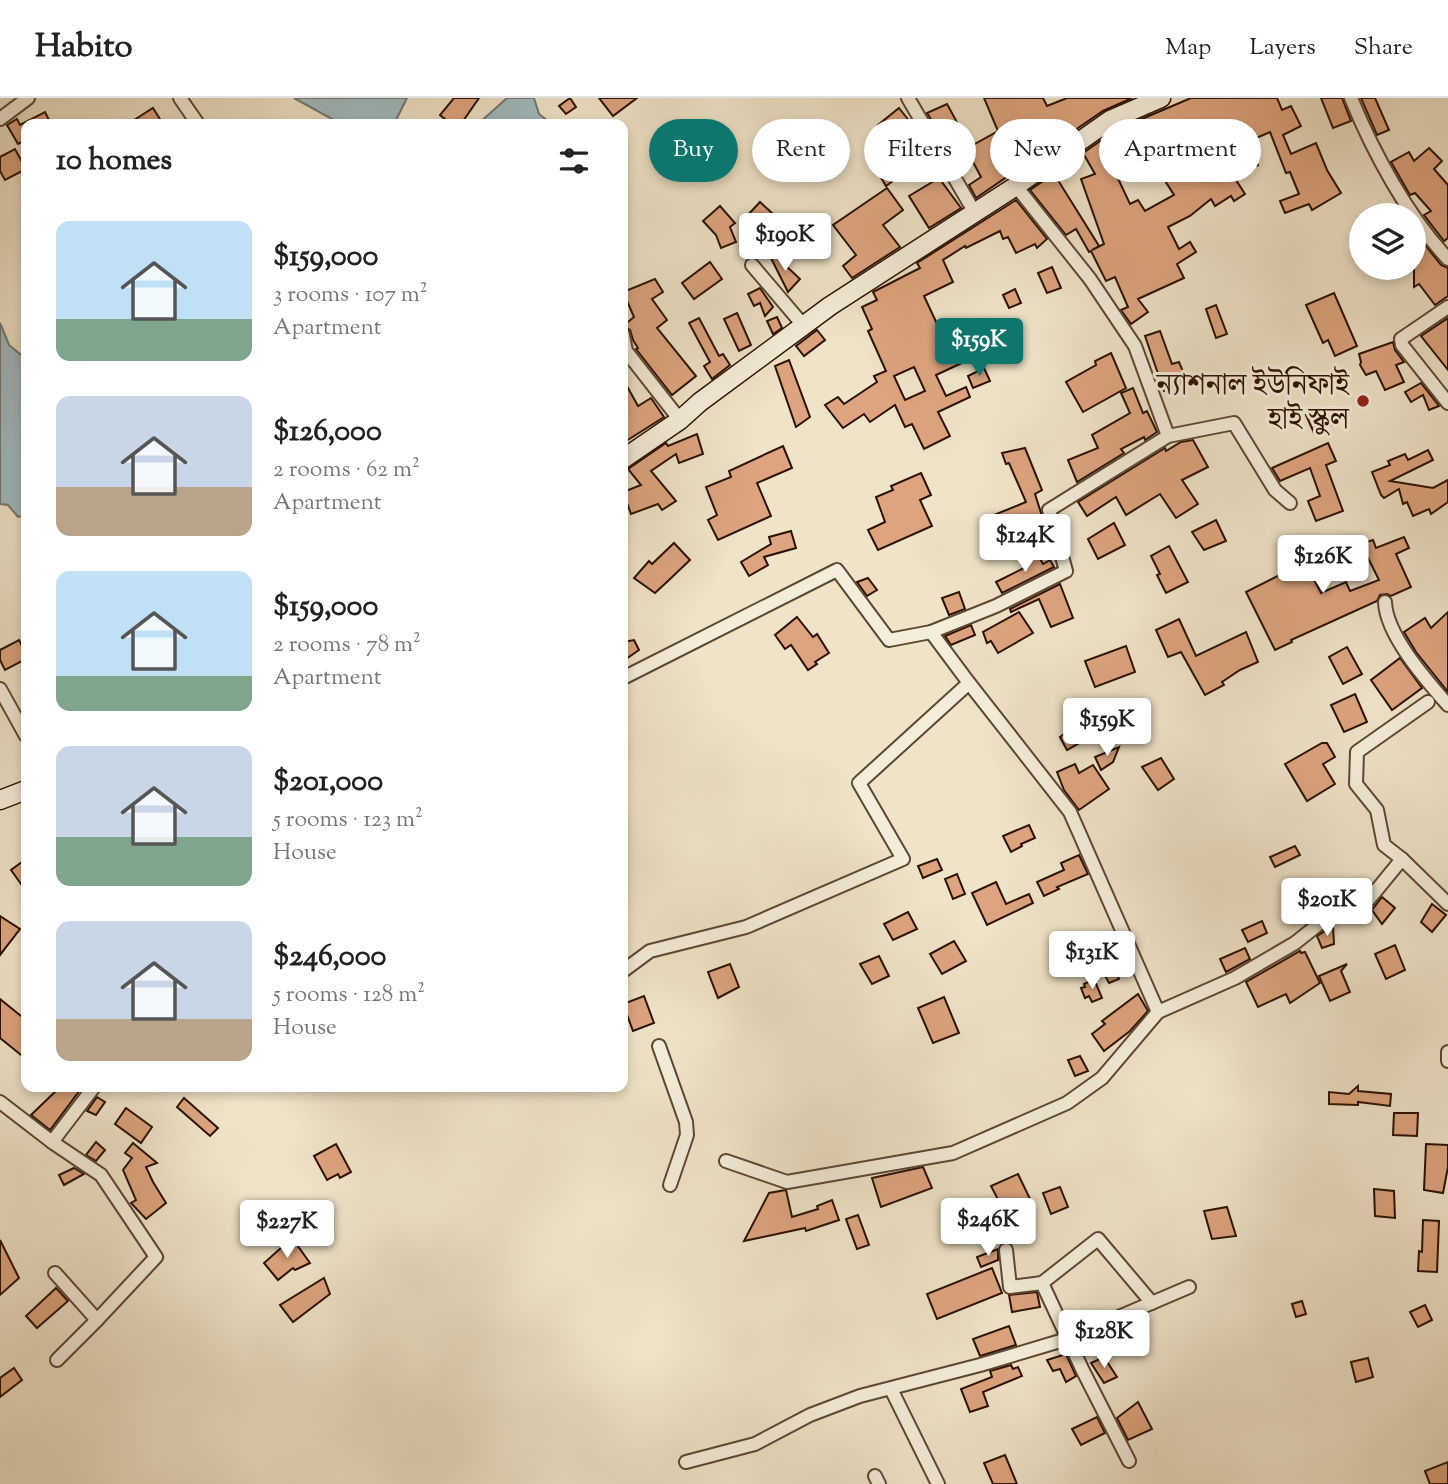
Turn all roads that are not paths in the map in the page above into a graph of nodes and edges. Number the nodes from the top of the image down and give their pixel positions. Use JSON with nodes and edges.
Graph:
{"nodes":[{"id":1,"x":28,"y":98,"type":"edge"},
{"id":2,"x":180,"y":98,"type":"edge"},
{"id":3,"x":908,"y":98,"type":"edge"},
{"id":4,"x":1161,"y":98,"type":"edge"},
{"id":5,"x":1352,"y":98,"type":"edge"},
{"id":6,"x":0,"y":119,"type":"edge"},
{"id":7,"x":195,"y":119,"type":"edge"},
{"id":8,"x":1016,"y":186,"type":"junction"},
{"id":9,"x":975,"y":213,"type":"junction"},
{"id":10,"x":1447,"y":256,"type":"edge"},
{"id":11,"x":752,"y":265,"type":"dead end"},
{"id":12,"x":1448,"y":307,"type":"edge"},
{"id":13,"x":803,"y":326,"type":"junction"},
{"id":14,"x":628,"y":355,"type":"edge"},
{"id":15,"x":1448,"y":403,"type":"edge"},
{"id":16,"x":680,"y":420,"type":"junction"},
{"id":17,"x":1168,"y":436,"type":"junction"},
{"id":18,"x":628,"y":456,"type":"edge"},
{"id":19,"x":1290,"y":503,"type":"dead end"},
{"id":20,"x":1385,"y":602,"type":"dead end"},
{"id":21,"x":930,"y":632,"type":"junction"},
{"id":22,"x":628,"y":674,"type":"edge"},
{"id":23,"x":970,"y":683,"type":"junction"},
{"id":24,"x":0,"y":690,"type":"edge"},
{"id":25,"x":1428,"y":702,"type":"dead end"},
{"id":26,"x":1448,"y":705,"type":"edge"},
{"id":27,"x":21,"y":727,"type":"edge"},
{"id":28,"x":21,"y":792,"type":"edge"},
{"id":29,"x":0,"y":800,"type":"edge"},
{"id":30,"x":1402,"y":859,"type":"junction"},
{"id":31,"x":1448,"y":904,"type":"edge"},
{"id":32,"x":628,"y":967,"type":"edge"},
{"id":33,"x":1158,"y":1012,"type":"junction"},
{"id":34,"x":659,"y":1046,"type":"dead end"},
{"id":35,"x":1448,"y":1052,"type":"edge"},
{"id":36,"x":1448,"y":1061,"type":"edge"},
{"id":37,"x":90,"y":1092,"type":"edge"},
{"id":38,"x":0,"y":1102,"type":"edge"},
{"id":39,"x":52,"y":1142,"type":"junction"},
{"id":40,"x":726,"y":1161,"type":"dead end"},
{"id":41,"x":670,"y":1185,"type":"dead end"},
{"id":42,"x":1006,"y":1250,"type":"dead end"},
{"id":43,"x":55,"y":1273,"type":"dead end"},
{"id":44,"x":1042,"y":1283,"type":"junction"},
{"id":45,"x":1189,"y":1287,"type":"dead end"},
{"id":46,"x":1152,"y":1303,"type":"junction"},
{"id":47,"x":97,"y":1320,"type":"junction"},
{"id":48,"x":1067,"y":1339,"type":"junction"},
{"id":49,"x":57,"y":1360,"type":"dead end"},
{"id":50,"x":891,"y":1389,"type":"junction"},
{"id":51,"x":1129,"y":1461,"type":"dead end"},
{"id":52,"x":686,"y":1462,"type":"dead end"},
{"id":53,"x":938,"y":1484,"type":"edge"}],
"edges":[{"from":1,"to":6,"type":"street"},
{"from":2,"to":7,"type":"street"},
{"from":3,"to":9,"type":"street"},
{"from":4,"to":8,"type":"street"},
{"from":5,"to":10,"type":"street"},
{"from":8,"to":9,"type":"street"},
{"from":8,"to":17,"type":"street"},
{"from":9,"to":13,"type":"street"},
{"from":11,"to":13,"type":"street"},
{"from":12,"to":15,"type":"street"},
{"from":13,"to":16,"type":"street"},
{"from":14,"to":16,"type":"street"},
{"from":16,"to":18,"type":"street"},
{"from":17,"to":19,"type":"street"},
{"from":17,"to":21,"type":"street"},
{"from":20,"to":26,"type":"street"},
{"from":21,"to":22,"type":"street"},
{"from":21,"to":23,"type":"street"},
{"from":23,"to":32,"type":"street"},
{"from":23,"to":33,"type":"street"},
{"from":24,"to":27,"type":"street"},
{"from":25,"to":30,"type":"street"},
{"from":28,"to":29,"type":"street"},
{"from":30,"to":31,"type":"street"},
{"from":30,"to":33,"type":"street"},
{"from":33,"to":40,"type":"street"},
{"from":34,"to":41,"type":"street"},
{"from":35,"to":36,"type":"street"},
{"from":37,"to":39,"type":"street"},
{"from":38,"to":39,"type":"street"},
{"from":39,"to":47,"type":"street"},
{"from":42,"to":44,"type":"street"},
{"from":43,"to":47,"type":"street"},
{"from":44,"to":46,"type":"street"},
{"from":44,"to":48,"type":"street"},
{"from":45,"to":46,"type":"street"},
{"from":46,"to":48,"type":"street"},
{"from":47,"to":49,"type":"street"},
{"from":48,"to":50,"type":"street"},
{"from":48,"to":51,"type":"street"},
{"from":50,"to":52,"type":"street"},
{"from":50,"to":53,"type":"street"}]}
